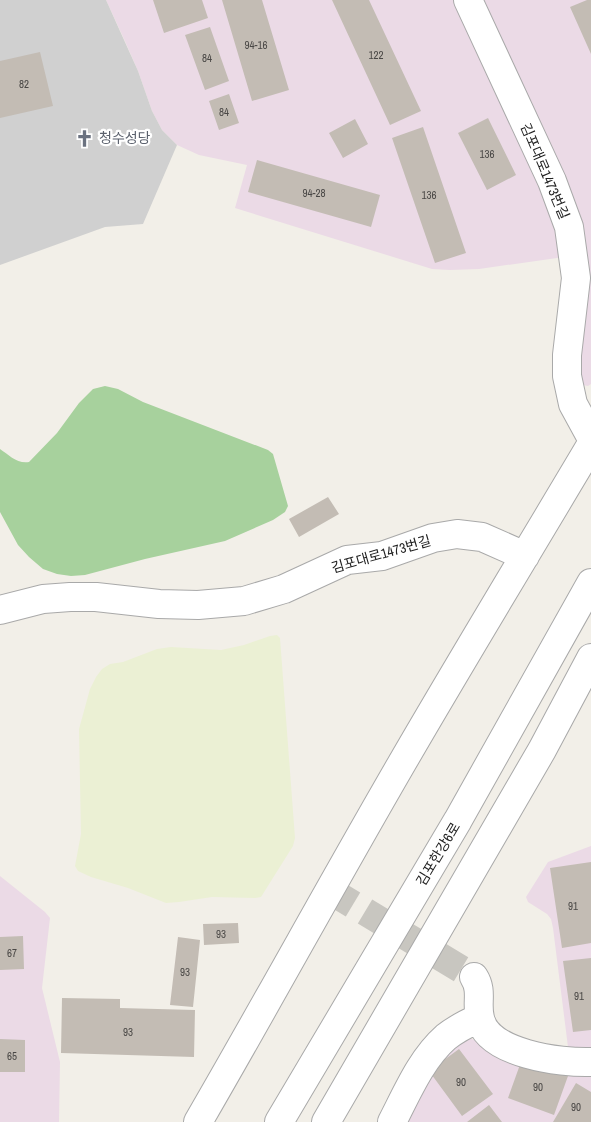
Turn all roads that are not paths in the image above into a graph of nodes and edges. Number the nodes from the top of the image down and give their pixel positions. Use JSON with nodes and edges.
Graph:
{"nodes":[{"id":1,"x":468,"y":0,"type":"edge"},
{"id":2,"x":591,"y":437,"type":"edge"},
{"id":3,"x":591,"y":445,"type":"edge"},
{"id":4,"x":525,"y":556,"type":"junction"},
{"id":5,"x":591,"y":583,"type":"edge"},
{"id":6,"x":0,"y":610,"type":"edge"},
{"id":7,"x":591,"y":658,"type":"edge"},
{"id":8,"x":474,"y":977,"type":"tunnel mouth"},
{"id":9,"x":480,"y":1018,"type":"junction"},
{"id":10,"x":591,"y":1062,"type":"edge"},
{"id":11,"x":198,"y":1122,"type":"edge"},
{"id":12,"x":279,"y":1122,"type":"edge"},
{"id":13,"x":326,"y":1122,"type":"edge"},
{"id":14,"x":392,"y":1122,"type":"edge"}],
"edges":[{"from":1,"to":2,"type":"street","name":"김포대로1473번길"},
{"from":3,"to":4,"type":"street"},
{"from":4,"to":6,"type":"street","name":"김포대로1473번길"},
{"from":4,"to":11,"type":"street"},
{"from":5,"to":12,"type":"street","name":"김포한강6로"},
{"from":7,"to":13,"type":"street"},
{"from":8,"to":9,"type":"street"},
{"from":9,"to":10,"type":"street"},
{"from":9,"to":14,"type":"street"}]}
